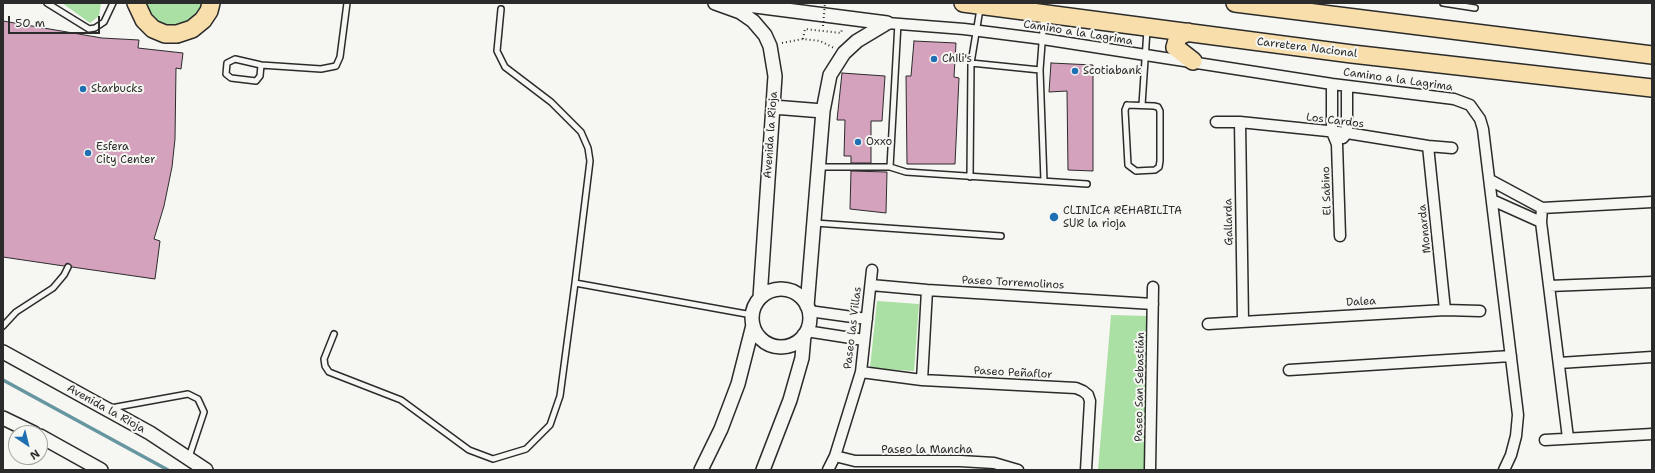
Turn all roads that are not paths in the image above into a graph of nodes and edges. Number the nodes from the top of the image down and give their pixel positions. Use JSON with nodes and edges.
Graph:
{"nodes":[{"id":1,"x":47,"y":3,"type":"edge"},
{"id":2,"x":113,"y":3,"type":"edge"},
{"id":3,"x":136,"y":3,"type":"edge"},
{"id":4,"x":211,"y":3,"type":"edge"},
{"id":5,"x":347,"y":3,"type":"edge"},
{"id":6,"x":715,"y":3,"type":"edge"},
{"id":7,"x":732,"y":3,"type":"edge"},
{"id":8,"x":962,"y":3,"type":"edge"},
{"id":9,"x":1235,"y":3,"type":"edge"},
{"id":10,"x":1443,"y":3,"type":"edge"},
{"id":11,"x":981,"y":6,"type":"junction"},
{"id":12,"x":1475,"y":8,"type":"dead end"},
{"id":13,"x":501,"y":9,"type":"dead end"},
{"id":14,"x":1044,"y":13,"type":"junction"},
{"id":15,"x":892,"y":22,"type":"junction"},
{"id":16,"x":1148,"y":28,"type":"junction"},
{"id":17,"x":977,"y":30,"type":"junction"},
{"id":18,"x":1188,"y":32,"type":"junction"},
{"id":19,"x":1043,"y":39,"type":"junction"},
{"id":20,"x":1646,"y":54,"type":"edge"},
{"id":21,"x":1145,"y":55,"type":"junction"},
{"id":22,"x":1193,"y":61,"type":"junction"},
{"id":23,"x":971,"y":63,"type":"junction"},
{"id":24,"x":261,"y":65,"type":"junction"},
{"id":25,"x":1040,"y":70,"type":"junction"},
{"id":26,"x":1332,"y":84,"type":"junction"},
{"id":27,"x":1347,"y":86,"type":"junction"},
{"id":28,"x":1649,"y":88,"type":"edge"},
{"id":29,"x":1142,"y":105,"type":"junction"},
{"id":30,"x":773,"y":107,"type":"junction"},
{"id":31,"x":823,"y":111,"type":"junction"},
{"id":32,"x":1216,"y":122,"type":"dead end"},
{"id":33,"x":1240,"y":122,"type":"junction"},
{"id":34,"x":1332,"y":132,"type":"junction"},
{"id":35,"x":1347,"y":133,"type":"junction"},
{"id":36,"x":1337,"y":144,"type":"junction"},
{"id":37,"x":1428,"y":146,"type":"junction"},
{"id":38,"x":1452,"y":148,"type":"dead end"},
{"id":39,"x":818,"y":167,"type":"junction"},
{"id":40,"x":890,"y":167,"type":"junction"},
{"id":41,"x":970,"y":177,"type":"junction"},
{"id":42,"x":1490,"y":180,"type":"junction"},
{"id":43,"x":1044,"y":181,"type":"junction"},
{"id":44,"x":1087,"y":184,"type":"dead end"},
{"id":45,"x":1492,"y":200,"type":"junction"},
{"id":46,"x":1652,"y":202,"type":"edge"},
{"id":47,"x":1542,"y":208,"type":"junction"},
{"id":48,"x":1541,"y":222,"type":"junction"},
{"id":49,"x":814,"y":223,"type":"junction"},
{"id":50,"x":1001,"y":236,"type":"dead end"},
{"id":51,"x":1340,"y":236,"type":"dead end"},
{"id":52,"x":68,"y":267,"type":"dead end"},
{"id":53,"x":872,"y":270,"type":"dead end"},
{"id":54,"x":1652,"y":282,"type":"edge"},
{"id":55,"x":575,"y":283,"type":"junction"},
{"id":56,"x":870,"y":285,"type":"junction"},
{"id":57,"x":1549,"y":286,"type":"junction"},
{"id":58,"x":1153,"y":287,"type":"dead end"},
{"id":59,"x":927,"y":290,"type":"junction"},
{"id":60,"x":760,"y":298,"type":"junction"},
{"id":61,"x":1153,"y":304,"type":"junction"},
{"id":62,"x":808,"y":308,"type":"junction"},
{"id":63,"x":1445,"y":310,"type":"junction"},
{"id":64,"x":1480,"y":311,"type":"dead end"},
{"id":65,"x":867,"y":319,"type":"junction"},
{"id":66,"x":753,"y":320,"type":"junction"},
{"id":67,"x":1243,"y":321,"type":"junction"},
{"id":68,"x":1208,"y":324,"type":"dead end"},
{"id":69,"x":3,"y":326,"type":"edge"},
{"id":70,"x":805,"y":333,"type":"junction"},
{"id":71,"x":334,"y":334,"type":"dead end"},
{"id":72,"x":864,"y":340,"type":"junction"},
{"id":73,"x":3,"y":352,"type":"edge"},
{"id":74,"x":1511,"y":356,"type":"junction"},
{"id":75,"x":1652,"y":357,"type":"edge"},
{"id":76,"x":1559,"y":363,"type":"junction"},
{"id":77,"x":1289,"y":370,"type":"dead end"},
{"id":78,"x":861,"y":372,"type":"junction"},
{"id":79,"x":922,"y":380,"type":"junction"},
{"id":80,"x":108,"y":409,"type":"junction"},
{"id":81,"x":3,"y":418,"type":"edge"},
{"id":82,"x":17,"y":425,"type":"edge"},
{"id":83,"x":1652,"y":434,"type":"edge"},
{"id":84,"x":1568,"y":438,"type":"junction"},
{"id":85,"x":48,"y":440,"type":"edge"},
{"id":86,"x":1545,"y":440,"type":"dead end"},
{"id":87,"x":835,"y":456,"type":"junction"},
{"id":88,"x":190,"y":464,"type":"edge"},
{"id":89,"x":101,"y":470,"type":"edge"},
{"id":90,"x":206,"y":470,"type":"edge"},
{"id":91,"x":701,"y":470,"type":"edge"},
{"id":92,"x":762,"y":470,"type":"edge"},
{"id":93,"x":828,"y":470,"type":"edge"},
{"id":94,"x":1018,"y":470,"type":"edge"},
{"id":95,"x":1086,"y":470,"type":"edge"},
{"id":96,"x":1150,"y":470,"type":"edge"},
{"id":97,"x":1504,"y":470,"type":"edge"}],
"edges":[{"from":1,"to":2,"type":"lane"},
{"from":3,"to":4,"type":"highway"},
{"from":5,"to":24,"type":"lane"},
{"from":6,"to":30,"type":"street","name":"Avenida la Rioja"},
{"from":7,"to":15,"type":"street"},
{"from":8,"to":11,"type":"highway","name":"Carretera Nacional"},
{"from":9,"to":20,"type":"highway"},
{"from":10,"to":12,"type":"lane"},
{"from":11,"to":14,"type":"highway","name":"Carretera Nacional"},
{"from":11,"to":17,"type":"lane"},
{"from":13,"to":55,"type":"lane"},
{"from":14,"to":16,"type":"highway","name":"Carretera Nacional"},
{"from":14,"to":19,"type":"lane"},
{"from":15,"to":17,"type":"street","name":"Camino a la Lagrima"},
{"from":15,"to":31,"type":"street"},
{"from":15,"to":40,"type":"lane"},
{"from":16,"to":18,"type":"highway","name":"Carretera Nacional"},
{"from":16,"to":21,"type":"lane"},
{"from":17,"to":19,"type":"street","name":"Camino a la Lagrima"},
{"from":17,"to":23,"type":"lane"},
{"from":18,"to":22,"type":"highway"},
{"from":18,"to":28,"type":"highway","name":"Carretera Nacional"},
{"from":19,"to":21,"type":"street","name":"Camino a la Lagrima"},
{"from":19,"to":25,"type":"lane"},
{"from":21,"to":22,"type":"street","name":"Camino a la Lagrima"},
{"from":21,"to":29,"type":"lane"},
{"from":22,"to":26,"type":"street","name":"Camino a la Lagrima"},
{"from":23,"to":25,"type":"lane"},
{"from":23,"to":41,"type":"lane"},
{"from":24,"to":24,"type":"lane"},
{"from":25,"to":43,"type":"lane"},
{"from":26,"to":27,"type":"street","name":"Camino a la Lagrima"},
{"from":26,"to":34,"type":"street","name":"El Sabino"},
{"from":27,"to":35,"type":"street"},
{"from":27,"to":42,"type":"street","name":"Camino a la Lagrima"},
{"from":29,"to":29,"type":"lane"},
{"from":30,"to":31,"type":"street"},
{"from":30,"to":60,"type":"street","name":"Avenida la Rioja"},
{"from":31,"to":39,"type":"street"},
{"from":32,"to":33,"type":"street","name":"Los Cardos"},
{"from":33,"to":34,"type":"street","name":"Los Cardos"},
{"from":33,"to":67,"type":"street","name":"Gallarda"},
{"from":34,"to":35,"type":"street","name":"Los Cardos"},
{"from":34,"to":36,"type":"street","name":"El Sabino"},
{"from":35,"to":36,"type":"street"},
{"from":35,"to":37,"type":"street","name":"Los Cardos"},
{"from":36,"to":51,"type":"street","name":"El Sabino"},
{"from":37,"to":38,"type":"street","name":"Los Cardos"},
{"from":37,"to":63,"type":"street","name":"Monarda"},
{"from":39,"to":40,"type":"lane"},
{"from":39,"to":49,"type":"street"},
{"from":40,"to":41,"type":"lane"},
{"from":41,"to":43,"type":"lane"},
{"from":42,"to":45,"type":"street","name":"Camino a la Lagrima"},
{"from":42,"to":47,"type":"street"},
{"from":43,"to":44,"type":"lane"},
{"from":45,"to":48,"type":"street"},
{"from":45,"to":74,"type":"street","name":"Camino a la Lagrima"},
{"from":46,"to":47,"type":"street"},
{"from":47,"to":48,"type":"street"},
{"from":48,"to":57,"type":"street"},
{"from":49,"to":50,"type":"lane"},
{"from":49,"to":62,"type":"street"},
{"from":52,"to":69,"type":"lane"},
{"from":53,"to":56,"type":"street","name":"Paseo las Villas"},
{"from":54,"to":57,"type":"street"},
{"from":55,"to":66,"type":"lane"},
{"from":55,"to":71,"type":"lane"},
{"from":56,"to":59,"type":"street","name":"Paseo Torremolinos"},
{"from":56,"to":65,"type":"street","name":"Paseo las Villas"},
{"from":57,"to":76,"type":"street"},
{"from":58,"to":61,"type":"street","name":"Paseo San Sebastián"},
{"from":59,"to":61,"type":"street","name":"Paseo Torremolinos"},
{"from":59,"to":79,"type":"street"},
{"from":60,"to":62,"type":"street"},
{"from":60,"to":66,"type":"street"},
{"from":61,"to":96,"type":"street","name":"Paseo San Sebastián"},
{"from":62,"to":65,"type":"street"},
{"from":62,"to":70,"type":"street"},
{"from":63,"to":64,"type":"street","name":"Dalea"},
{"from":63,"to":67,"type":"street","name":"Dalea"},
{"from":65,"to":72,"type":"street","name":"Paseo las Villas"},
{"from":66,"to":70,"type":"street"},
{"from":66,"to":91,"type":"street"},
{"from":67,"to":68,"type":"street","name":"Dalea"},
{"from":70,"to":72,"type":"street"},
{"from":70,"to":92,"type":"street"},
{"from":72,"to":78,"type":"street","name":"Paseo las Villas"},
{"from":73,"to":80,"type":"street","name":"Avenida la Rioja"},
{"from":74,"to":77,"type":"street"},
{"from":74,"to":97,"type":"street","name":"Camino a la Lagrima"},
{"from":75,"to":76,"type":"street"},
{"from":76,"to":84,"type":"street"},
{"from":78,"to":79,"type":"street","name":"Paseo Peñaflor"},
{"from":78,"to":87,"type":"street","name":"Paseo las Villas"},
{"from":79,"to":95,"type":"street","name":"Paseo Peñaflor"},
{"from":80,"to":88,"type":"street","name":"Avenida la Rioja"},
{"from":80,"to":88,"type":"lane"},
{"from":81,"to":82,"type":"street"},
{"from":83,"to":84,"type":"street"},
{"from":84,"to":86,"type":"street"},
{"from":85,"to":89,"type":"street"},
{"from":87,"to":93,"type":"street","name":"Paseo las Villas"},
{"from":87,"to":94,"type":"street","name":"Paseo la Mancha"},
{"from":88,"to":90,"type":"street","name":"Avenida la Rioja"}]}
